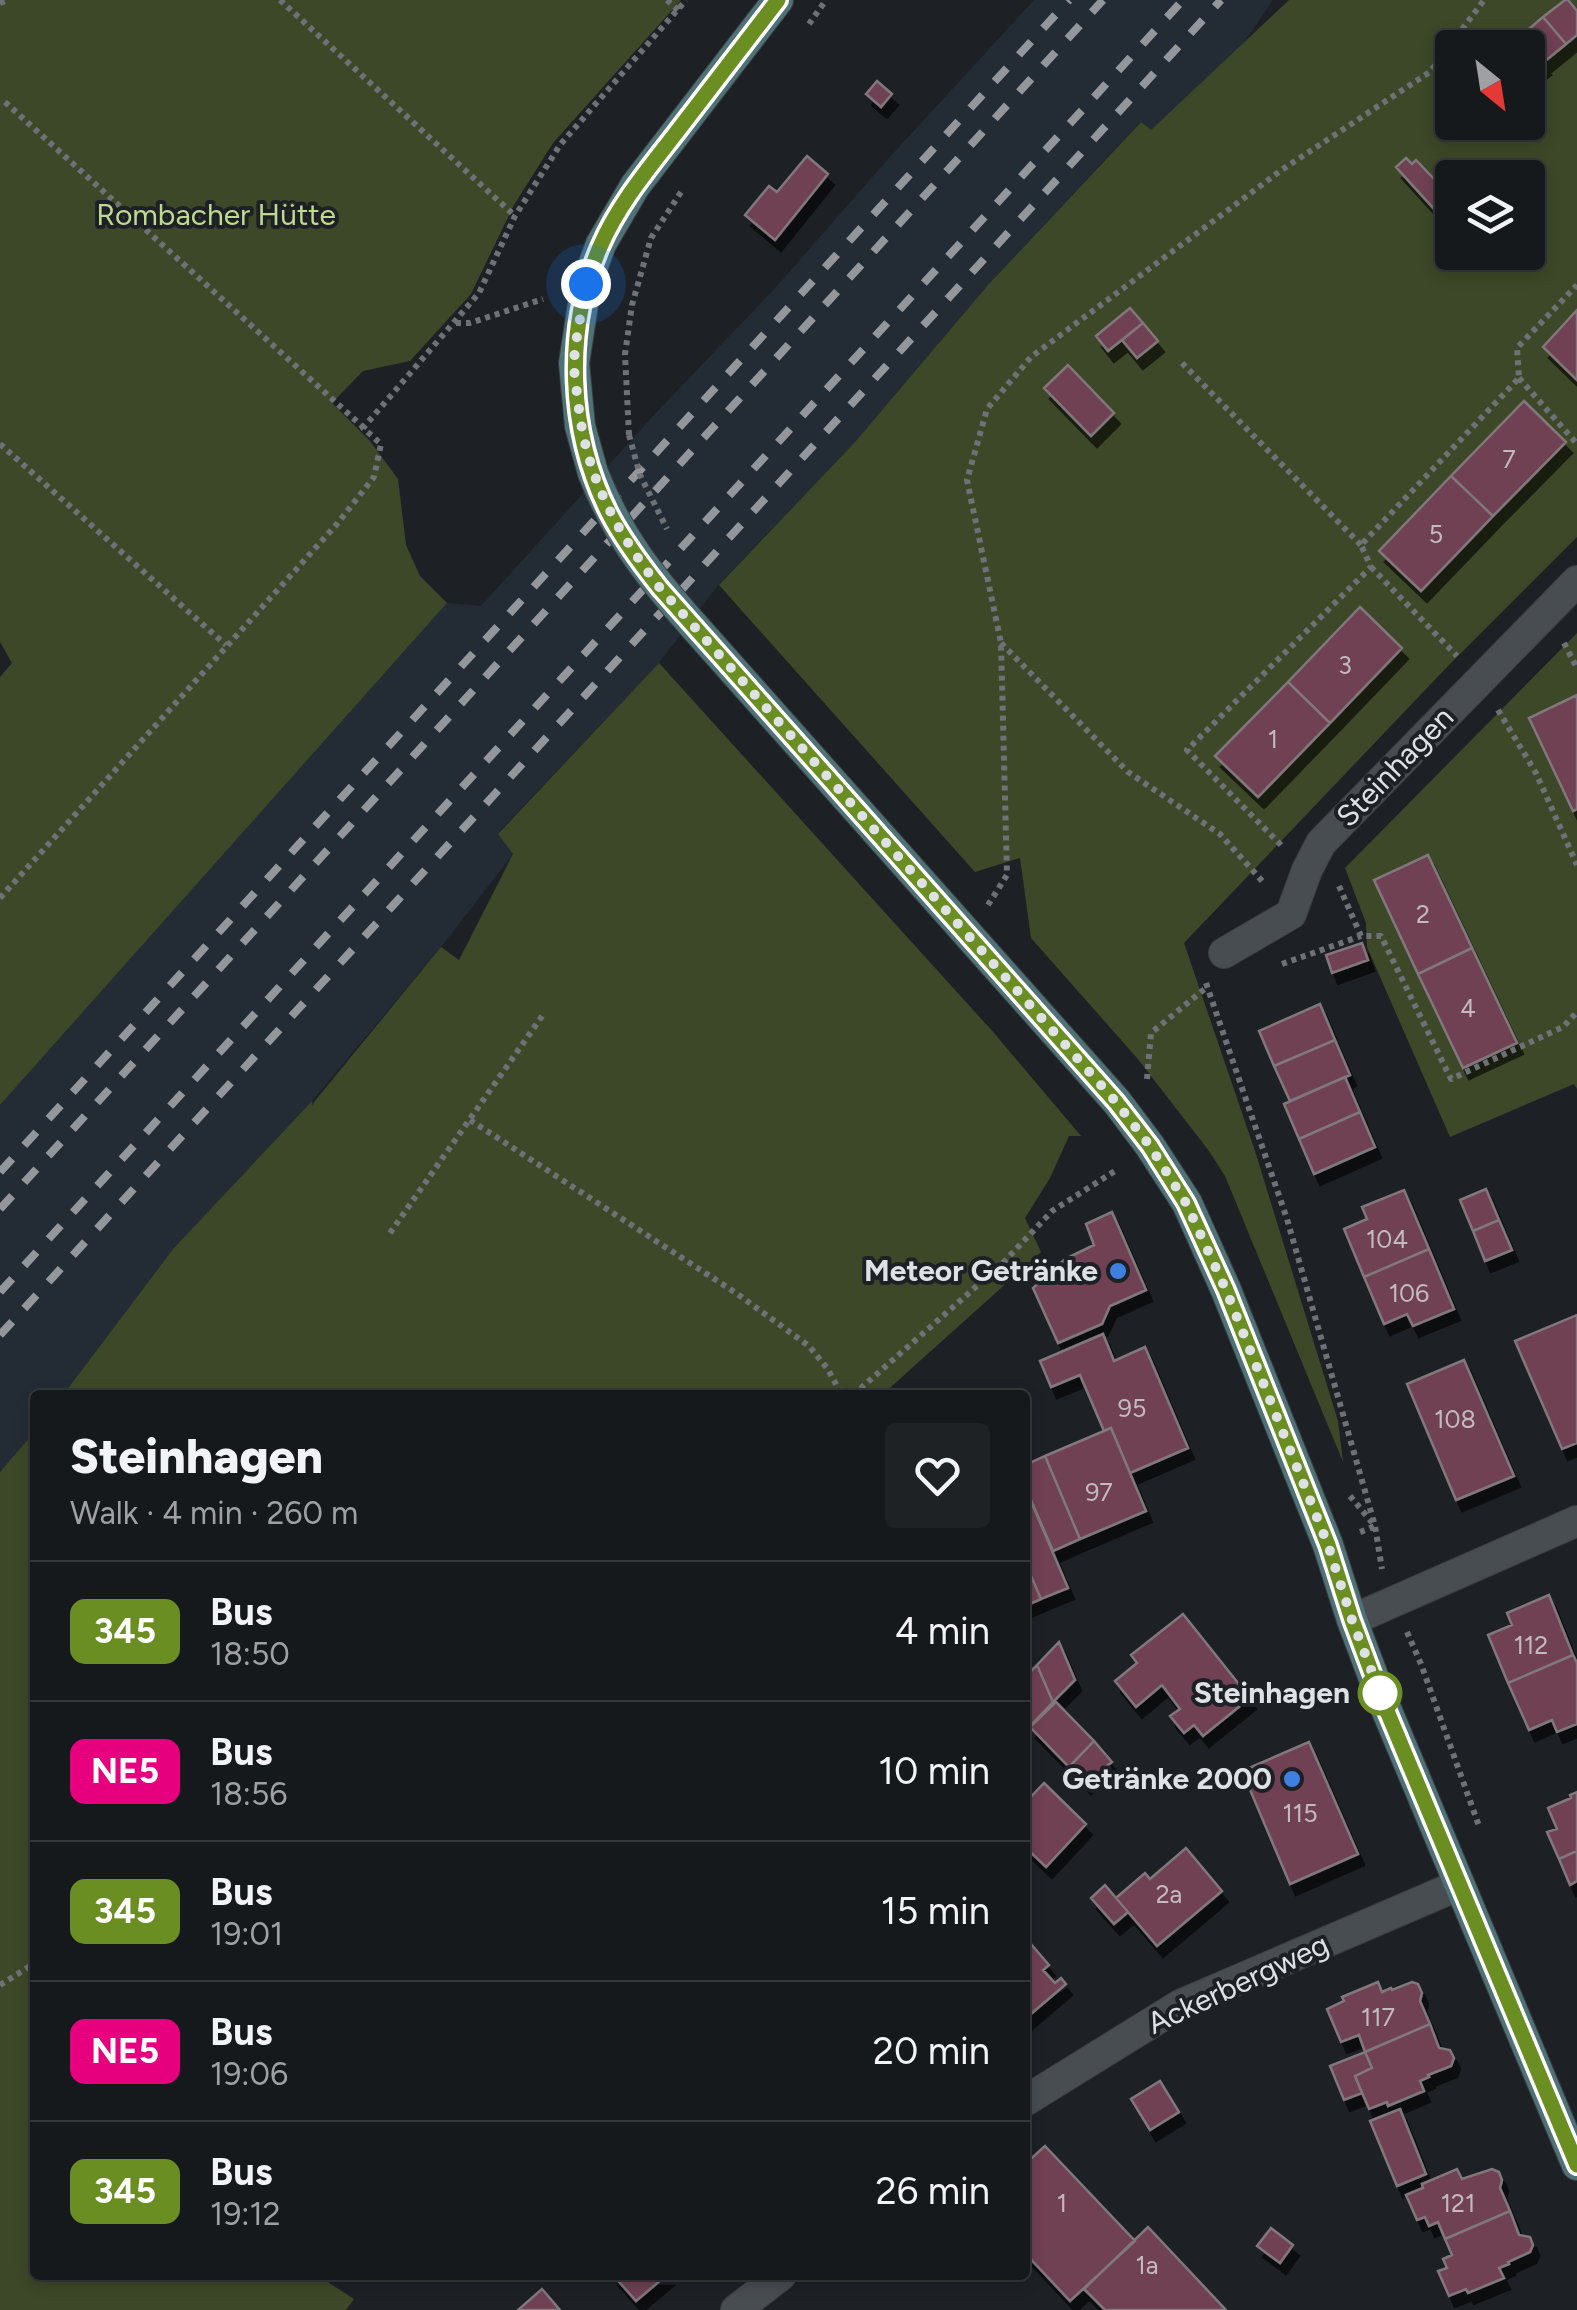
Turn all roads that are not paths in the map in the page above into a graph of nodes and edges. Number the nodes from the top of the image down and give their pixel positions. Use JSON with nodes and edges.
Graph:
{"nodes":[{"id":1,"x":778,"y":0,"type":"edge"},
{"id":2,"x":1577,"y":581,"type":"edge"},
{"id":3,"x":1214,"y":963,"type":"road end"},
{"id":4,"x":1577,"y":1521,"type":"edge"},
{"id":5,"x":1352,"y":1620,"type":"junction"},
{"id":6,"x":1459,"y":1884,"type":"junction"},
{"id":7,"x":1030,"y":2098,"type":"edge"},
{"id":8,"x":1577,"y":2165,"type":"edge"},
{"id":9,"x":775,"y":2280,"type":"edge"},
{"id":10,"x":736,"y":2310,"type":"edge"}],
"edges":[{"from":1,"to":5,"type":"street","bridge":true},
{"from":2,"to":3,"type":"street","name":"Steinhagen"},
{"from":4,"to":5,"type":"street"},
{"from":5,"to":6,"type":"street"},
{"from":6,"to":7,"type":"street","name":"Ackerbergweg"},
{"from":6,"to":8,"type":"street"},
{"from":9,"to":10,"type":"street"}]}
